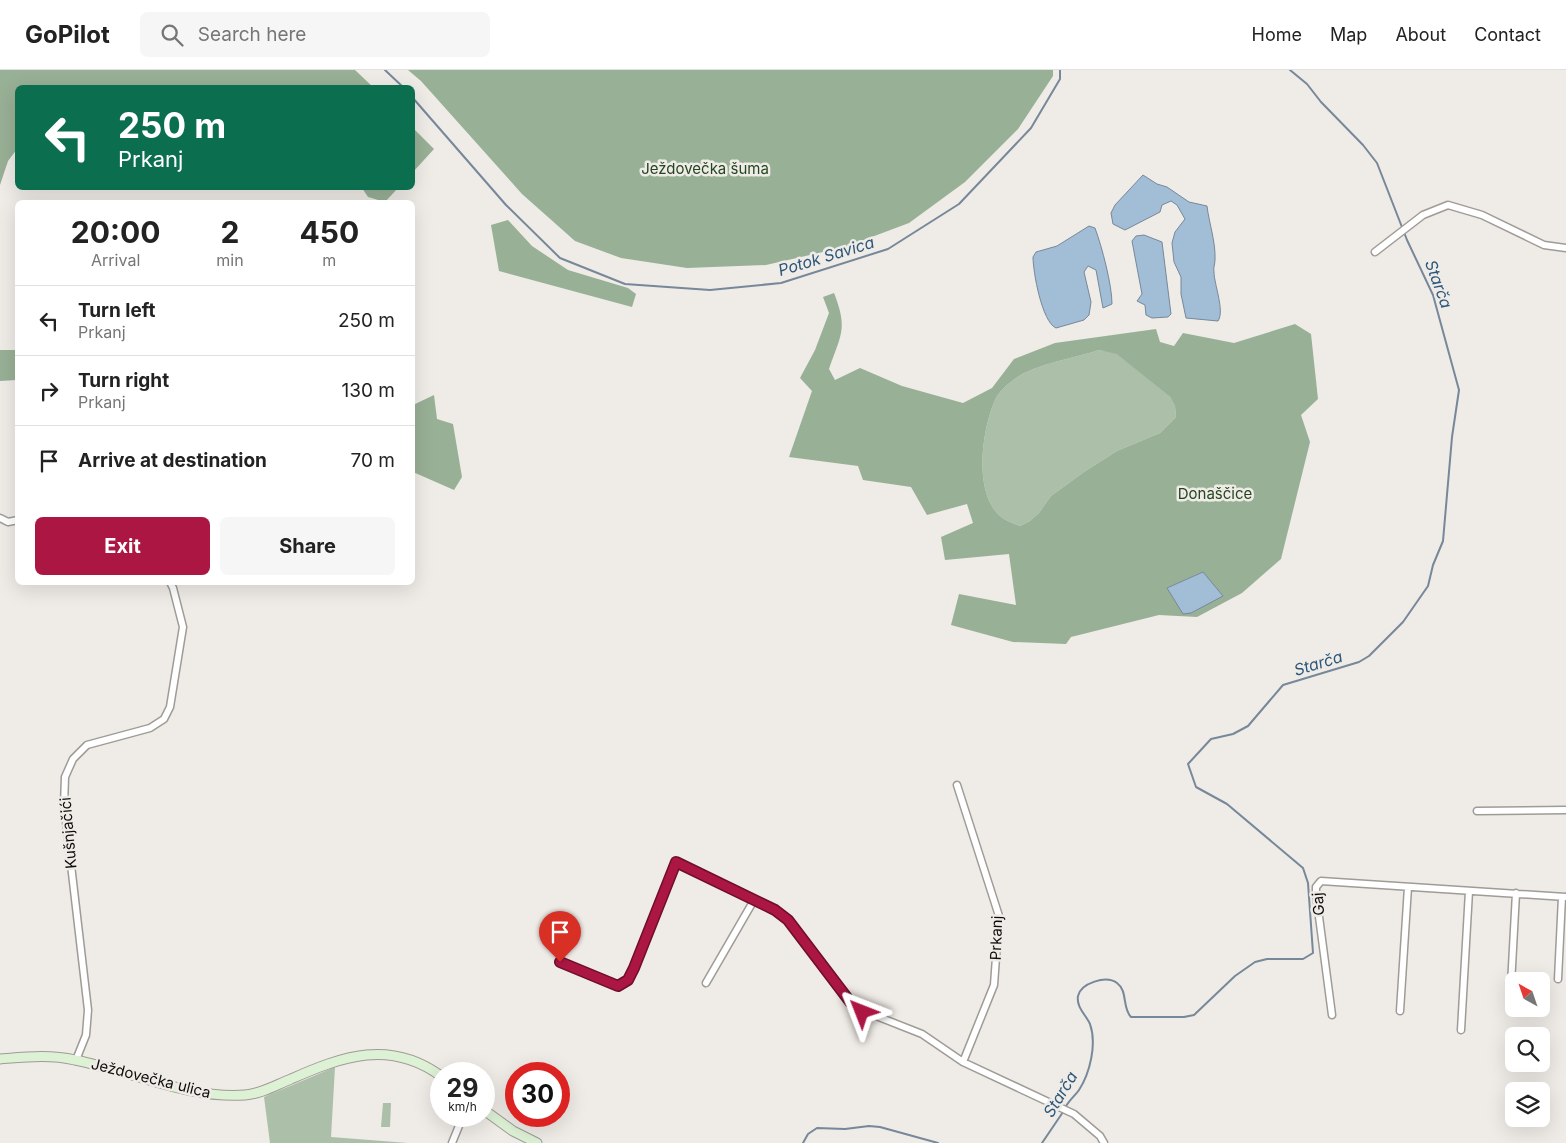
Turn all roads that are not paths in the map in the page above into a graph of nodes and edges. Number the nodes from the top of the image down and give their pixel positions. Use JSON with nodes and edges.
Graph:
{"nodes":[{"id":1,"x":1566,"y":248,"type":"edge"},
{"id":2,"x":1375,"y":252,"type":"dead end"},
{"id":3,"x":0,"y":518,"type":"edge"},
{"id":4,"x":15,"y":521,"type":"edge"},
{"id":5,"x":172,"y":585,"type":"edge"},
{"id":6,"x":957,"y":785,"type":"dead end"},
{"id":7,"x":1566,"y":810,"type":"edge"},
{"id":8,"x":1477,"y":811,"type":"dead end"},
{"id":9,"x":1408,"y":887,"type":"junction"},
{"id":10,"x":1469,"y":890,"type":"junction"},
{"id":11,"x":1516,"y":893,"type":"junction"},
{"id":12,"x":1564,"y":897,"type":"edge"},
{"id":13,"x":754,"y":900,"type":"junction"},
{"id":14,"x":560,"y":962,"type":"dead end"},
{"id":15,"x":1512,"y":972,"type":"edge"},
{"id":16,"x":1558,"y":979,"type":"dead end"},
{"id":17,"x":706,"y":983,"type":"dead end"},
{"id":18,"x":1400,"y":1011,"type":"dead end"},
{"id":19,"x":1332,"y":1015,"type":"dead end"},
{"id":20,"x":1461,"y":1030,"type":"dead end"},
{"id":21,"x":0,"y":1059,"type":"edge"},
{"id":22,"x":76,"y":1060,"type":"junction"},
{"id":23,"x":963,"y":1062,"type":"junction"},
{"id":24,"x":430,"y":1070,"type":"edge"},
{"id":25,"x":495,"y":1118,"type":"edge"},
{"id":26,"x":459,"y":1127,"type":"edge"},
{"id":27,"x":452,"y":1143,"type":"edge"},
{"id":28,"x":537,"y":1143,"type":"edge"},
{"id":29,"x":1104,"y":1143,"type":"edge"}],
"edges":[{"from":1,"to":2,"type":"street"},
{"from":3,"to":4,"type":"street"},
{"from":5,"to":22,"type":"street","name":"Kušnjačići"},
{"from":6,"to":23,"type":"street","name":"Prkanj"},
{"from":7,"to":8,"type":"street"},
{"from":9,"to":10,"type":"street","name":"Gaj"},
{"from":9,"to":18,"type":"street"},
{"from":9,"to":19,"type":"street","name":"Gaj"},
{"from":10,"to":11,"type":"street","name":"Gaj"},
{"from":10,"to":20,"type":"street"},
{"from":11,"to":12,"type":"street","name":"Gaj"},
{"from":11,"to":15,"type":"street"},
{"from":12,"to":16,"type":"street"},
{"from":13,"to":14,"type":"street"},
{"from":13,"to":17,"type":"street"},
{"from":13,"to":23,"type":"street"},
{"from":21,"to":22,"type":"main road","name":"Ježdovečka ulica"},
{"from":22,"to":24,"type":"main road","name":"Ježdovečka ulica"},
{"from":23,"to":29,"type":"street"},
{"from":25,"to":28,"type":"main road"},
{"from":26,"to":27,"type":"street"}]}
